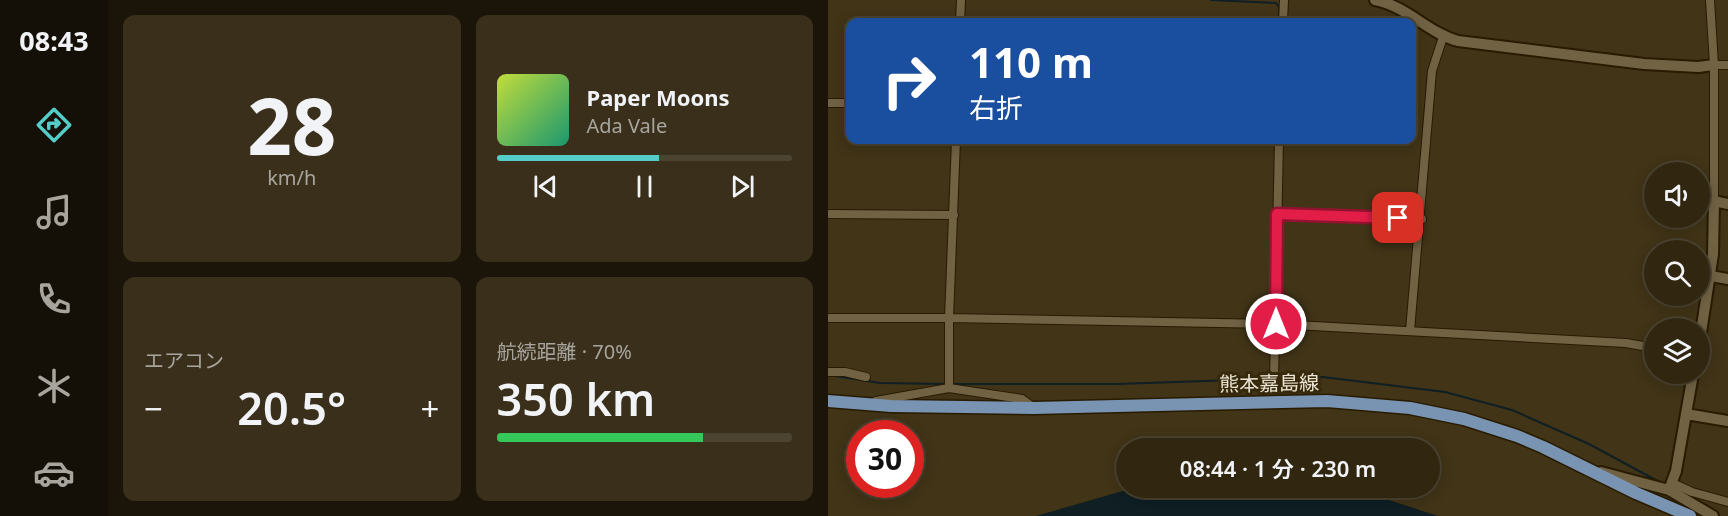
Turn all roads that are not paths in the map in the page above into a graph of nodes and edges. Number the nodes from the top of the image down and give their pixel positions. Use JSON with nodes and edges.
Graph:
{"nodes":[{"id":1,"x":960,"y":0,"type":"edge"},
{"id":2,"x":1284,"y":0,"type":"edge"},
{"id":3,"x":1375,"y":0,"type":"edge"},
{"id":4,"x":1710,"y":0,"type":"edge"},
{"id":5,"x":960,"y":18,"type":"edge"},
{"id":6,"x":1283,"y":18,"type":"edge"},
{"id":7,"x":1413,"y":18,"type":"edge"},
{"id":8,"x":1416,"y":20,"type":"edge"},
{"id":9,"x":1443,"y":37,"type":"junction"},
{"id":10,"x":1713,"y":65,"type":"junction"},
{"id":11,"x":1728,"y":65,"type":"edge"},
{"id":12,"x":828,"y":103,"type":"edge"},
{"id":13,"x":846,"y":103,"type":"edge"},
{"id":14,"x":956,"y":144,"type":"edge"},
{"id":15,"x":1279,"y":144,"type":"edge"},
{"id":16,"x":1713,"y":201,"type":"junction"},
{"id":17,"x":1728,"y":204,"type":"edge"},
{"id":18,"x":828,"y":214,"type":"edge"},
{"id":19,"x":1277,"y":214,"type":"junction"},
{"id":20,"x":954,"y":215,"type":"junction"},
{"id":21,"x":1419,"y":219,"type":"junction"},
{"id":22,"x":1711,"y":276,"type":"junction"},
{"id":23,"x":1728,"y":279,"type":"edge"},
{"id":24,"x":828,"y":318,"type":"edge"},
{"id":25,"x":950,"y":318,"type":"junction"},
{"id":26,"x":1704,"y":318,"type":"edge"},
{"id":27,"x":1276,"y":324,"type":"junction"},
{"id":28,"x":1410,"y":331,"type":"junction"},
{"id":29,"x":1644,"y":346,"type":"edge"},
{"id":30,"x":828,"y":372,"type":"edge"},
{"id":31,"x":866,"y":377,"type":"dead end"},
{"id":32,"x":1274,"y":380,"type":"dead end"},
{"id":33,"x":1691,"y":384,"type":"edge"},
{"id":34,"x":949,"y":388,"type":"junction"},
{"id":35,"x":828,"y":401,"type":"edge"},
{"id":36,"x":866,"y":403,"type":"junction"},
{"id":37,"x":1034,"y":408,"type":"junction"},
{"id":38,"x":1686,"y":414,"type":"junction"},
{"id":39,"x":1728,"y":421,"type":"edge"},
{"id":40,"x":1592,"y":471,"type":"junction"},
{"id":41,"x":1670,"y":487,"type":"junction"},
{"id":42,"x":1728,"y":502,"type":"edge"},
{"id":43,"x":1690,"y":516,"type":"edge"},
{"id":44,"x":1713,"y":516,"type":"edge"}],
"edges":[{"from":1,"to":5,"type":"street"},
{"from":2,"to":6,"type":"street"},
{"from":3,"to":7,"type":"street"},
{"from":4,"to":10,"type":"street"},
{"from":8,"to":9,"type":"street"},
{"from":9,"to":10,"type":"street"},
{"from":9,"to":21,"type":"street"},
{"from":10,"to":11,"type":"street"},
{"from":10,"to":16,"type":"street"},
{"from":12,"to":13,"type":"street"},
{"from":14,"to":20,"type":"street"},
{"from":15,"to":19,"type":"street"},
{"from":16,"to":17,"type":"street"},
{"from":16,"to":22,"type":"street"},
{"from":18,"to":20,"type":"street"},
{"from":19,"to":21,"type":"street"},
{"from":19,"to":27,"type":"street"},
{"from":20,"to":25,"type":"street"},
{"from":21,"to":28,"type":"street"},
{"from":22,"to":23,"type":"street"},
{"from":22,"to":26,"type":"street"},
{"from":24,"to":25,"type":"street"},
{"from":25,"to":27,"type":"street"},
{"from":25,"to":34,"type":"street"},
{"from":27,"to":28,"type":"street"},
{"from":27,"to":32,"type":"street"},
{"from":28,"to":29,"type":"street"},
{"from":30,"to":31,"type":"street"},
{"from":33,"to":38,"type":"street"},
{"from":34,"to":36,"type":"street"},
{"from":34,"to":37,"type":"street"},
{"from":35,"to":36,"type":"main road","name":"熊本嘉島線"},
{"from":36,"to":37,"type":"main road","name":"熊本嘉島線"},
{"from":37,"to":40,"type":"main road","name":"熊本嘉島線"},
{"from":38,"to":39,"type":"street"},
{"from":38,"to":41,"type":"street"},
{"from":40,"to":41,"type":"street"},
{"from":40,"to":43,"type":"main road","name":"熊本嘉島線"},
{"from":41,"to":42,"type":"street"},
{"from":41,"to":44,"type":"street"}]}
